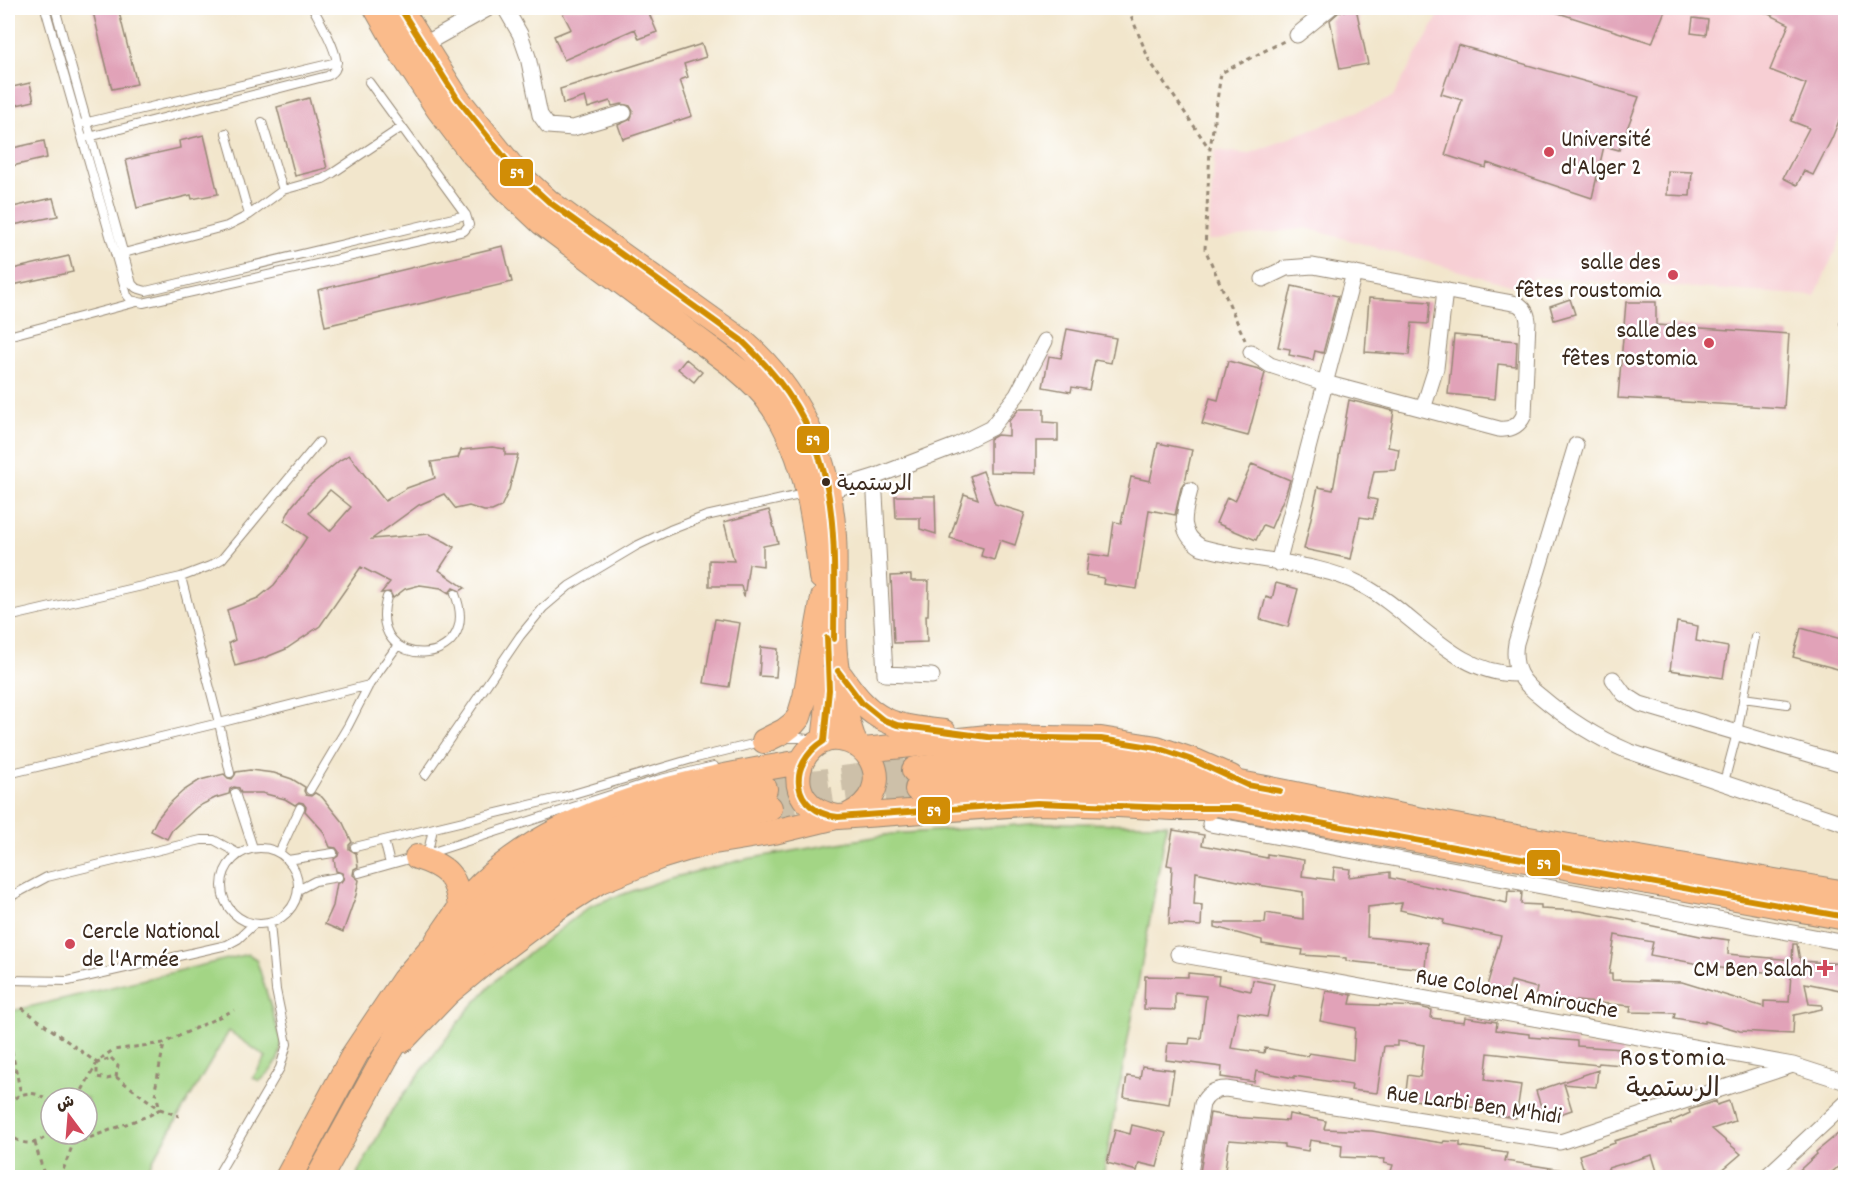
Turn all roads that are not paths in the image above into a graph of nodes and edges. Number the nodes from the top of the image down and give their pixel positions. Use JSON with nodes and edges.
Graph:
{"nodes":[{"id":1,"x":45,"y":8,"type":"edge"},
{"id":2,"x":55,"y":8,"type":"edge"},
{"id":3,"x":313,"y":8,"type":"edge"},
{"id":4,"x":376,"y":8,"type":"edge"},
{"id":5,"x":400,"y":8,"type":"edge"},
{"id":6,"x":489,"y":8,"type":"edge"},
{"id":7,"x":505,"y":8,"type":"edge"},
{"id":8,"x":1330,"y":8,"type":"edge"},
{"id":9,"x":1297,"y":36,"type":"road end"},
{"id":10,"x":414,"y":48,"type":"junction"},
{"id":11,"x":336,"y":62,"type":"junction"},
{"id":12,"x":369,"y":82,"type":"dead end"},
{"id":13,"x":624,"y":113,"type":"dead end"},
{"id":14,"x":87,"y":122,"type":"junction"},
{"id":15,"x":262,"y":122,"type":"dead end"},
{"id":16,"x":77,"y":124,"type":"junction"},
{"id":17,"x":402,"y":127,"type":"junction"},
{"id":18,"x":226,"y":134,"type":"dead end"},
{"id":19,"x":92,"y":136,"type":"junction"},
{"id":20,"x":81,"y":139,"type":"junction"},
{"id":21,"x":283,"y":190,"type":"junction"},
{"id":22,"x":249,"y":215,"type":"junction"},
{"id":23,"x":466,"y":215,"type":"junction"},
{"id":24,"x":119,"y":254,"type":"junction"},
{"id":25,"x":1354,"y":273,"type":"junction"},
{"id":26,"x":1263,"y":279,"type":"dead end"},
{"id":27,"x":1445,"y":291,"type":"junction"},
{"id":28,"x":137,"y":302,"type":"junction"},
{"id":29,"x":8,"y":336,"type":"edge"},
{"id":30,"x":1045,"y":341,"type":"dead end"},
{"id":31,"x":1251,"y":352,"type":"road end"},
{"id":32,"x":1325,"y":383,"type":"junction"},
{"id":33,"x":1422,"y":409,"type":"junction"},
{"id":34,"x":319,"y":442,"type":"dead end"},
{"id":35,"x":1576,"y":445,"type":"dead end"},
{"id":36,"x":874,"y":477,"type":"junction"},
{"id":37,"x":1190,"y":490,"type":"dead end"},
{"id":38,"x":818,"y":492,"type":"junction"},
{"id":39,"x":1278,"y":563,"type":"junction"},
{"id":40,"x":181,"y":577,"type":"junction"},
{"id":41,"x":455,"y":594,"type":"dead end"},
{"id":42,"x":824,"y":595,"type":"junction"},
{"id":43,"x":387,"y":597,"type":"dead end"},
{"id":44,"x":8,"y":617,"type":"edge"},
{"id":45,"x":1755,"y":637,"type":"dead end"},
{"id":46,"x":398,"y":645,"type":"junction"},
{"id":47,"x":838,"y":671,"type":"junction"},
{"id":48,"x":1519,"y":674,"type":"junction"},
{"id":49,"x":932,"y":676,"type":"dead end"},
{"id":50,"x":1613,"y":679,"type":"dead end"},
{"id":51,"x":369,"y":685,"type":"junction"},
{"id":52,"x":1743,"y":698,"type":"junction"},
{"id":53,"x":1787,"y":704,"type":"dead end"},
{"id":54,"x":219,"y":723,"type":"junction"},
{"id":55,"x":1737,"y":733,"type":"junction"},
{"id":56,"x":988,"y":737,"type":"junction"},
{"id":57,"x":823,"y":742,"type":"junction"},
{"id":58,"x":859,"y":747,"type":"junction"},
{"id":59,"x":760,"y":751,"type":"junction"},
{"id":60,"x":802,"y":760,"type":"junction"},
{"id":61,"x":725,"y":764,"type":"dead end"},
{"id":62,"x":1845,"y":765,"type":"edge"},
{"id":63,"x":230,"y":773,"type":"dead end"},
{"id":64,"x":8,"y":774,"type":"edge"},
{"id":65,"x":425,"y":775,"type":"dead end"},
{"id":66,"x":1724,"y":782,"type":"junction"},
{"id":67,"x":1247,"y":784,"type":"junction"},
{"id":68,"x":310,"y":790,"type":"dead end"},
{"id":69,"x":235,"y":793,"type":"dead end"},
{"id":70,"x":300,"y":808,"type":"dead end"},
{"id":71,"x":1236,"y":808,"type":"junction"},
{"id":72,"x":844,"y":816,"type":"junction"},
{"id":73,"x":1210,"y":824,"type":"dead end"},
{"id":74,"x":1845,"y":824,"type":"edge"},
{"id":75,"x":433,"y":829,"type":"junction"},
{"id":76,"x":384,"y":840,"type":"junction"},
{"id":77,"x":253,"y":848,"type":"junction"},
{"id":78,"x":355,"y":848,"type":"dead end"},
{"id":79,"x":279,"y":853,"type":"junction"},
{"id":80,"x":333,"y":853,"type":"dead end"},
{"id":81,"x":238,"y":854,"type":"junction"},
{"id":82,"x":425,"y":857,"type":"junction"},
{"id":83,"x":288,"y":860,"type":"junction"},
{"id":84,"x":390,"y":864,"type":"junction"},
{"id":85,"x":359,"y":873,"type":"dead end"},
{"id":86,"x":338,"y":877,"type":"dead end"},
{"id":87,"x":298,"y":890,"type":"junction"},
{"id":88,"x":1845,"y":894,"type":"edge"},
{"id":89,"x":8,"y":898,"type":"edge"},
{"id":90,"x":460,"y":907,"type":"junction"},
{"id":91,"x":1845,"y":917,"type":"edge"},
{"id":92,"x":270,"y":923,"type":"junction"},
{"id":93,"x":254,"y":924,"type":"junction"},
{"id":94,"x":1845,"y":943,"type":"edge"},
{"id":95,"x":430,"y":951,"type":"junction"},
{"id":96,"x":1178,"y":954,"type":"dead end"},
{"id":97,"x":8,"y":980,"type":"edge"},
{"id":98,"x":385,"y":1058,"type":"junction"},
{"id":99,"x":1793,"y":1065,"type":"junction"},
{"id":100,"x":1845,"y":1082,"type":"edge"},
{"id":101,"x":1845,"y":1103,"type":"edge"},
{"id":102,"x":216,"y":1178,"type":"edge"},
{"id":103,"x":288,"y":1178,"type":"edge"},
{"id":104,"x":319,"y":1178,"type":"edge"},
{"id":105,"x":1189,"y":1178,"type":"edge"},
{"id":106,"x":1765,"y":1178,"type":"edge"}],
"edges":[{"from":1,"to":16,"type":"lane"},
{"from":2,"to":14,"type":"lane"},
{"from":3,"to":11,"type":"lane"},
{"from":4,"to":10,"type":"main road"},
{"from":5,"to":10,"type":"main road"},
{"from":6,"to":10,"type":"street"},
{"from":7,"to":13,"type":"street"},
{"from":8,"to":9,"type":"street"},
{"from":10,"to":38,"type":"main road"},
{"from":11,"to":14,"type":"lane"},
{"from":11,"to":19,"type":"lane"},
{"from":12,"to":17,"type":"lane"},
{"from":14,"to":16,"type":"lane"},
{"from":14,"to":19,"type":"lane"},
{"from":15,"to":21,"type":"lane"},
{"from":16,"to":20,"type":"lane"},
{"from":17,"to":21,"type":"lane"},
{"from":17,"to":23,"type":"lane"},
{"from":18,"to":22,"type":"lane"},
{"from":19,"to":20,"type":"lane"},
{"from":19,"to":24,"type":"lane"},
{"from":20,"to":24,"type":"lane"},
{"from":21,"to":22,"type":"lane"},
{"from":22,"to":24,"type":"lane"},
{"from":23,"to":24,"type":"lane"},
{"from":23,"to":28,"type":"lane"},
{"from":24,"to":28,"type":"lane"},
{"from":25,"to":26,"type":"street"},
{"from":25,"to":27,"type":"street"},
{"from":25,"to":32,"type":"street"},
{"from":27,"to":33,"type":"street"},
{"from":27,"to":33,"type":"street"},
{"from":28,"to":29,"type":"lane"},
{"from":30,"to":36,"type":"street"},
{"from":31,"to":32,"type":"street"},
{"from":32,"to":33,"type":"street"},
{"from":32,"to":39,"type":"street"},
{"from":34,"to":40,"type":"lane"},
{"from":35,"to":48,"type":"street"},
{"from":36,"to":38,"type":"street"},
{"from":36,"to":49,"type":"street"},
{"from":37,"to":39,"type":"street"},
{"from":38,"to":42,"type":"main road"},
{"from":38,"to":47,"type":"main road"},
{"from":38,"to":65,"type":"lane"},
{"from":39,"to":48,"type":"street"},
{"from":40,"to":44,"type":"lane"},
{"from":40,"to":54,"type":"lane"},
{"from":41,"to":46,"type":"lane"},
{"from":42,"to":57,"type":"main road"},
{"from":42,"to":59,"type":"main road"},
{"from":43,"to":46,"type":"lane"},
{"from":45,"to":52,"type":"lane"},
{"from":46,"to":51,"type":"lane"},
{"from":47,"to":56,"type":"main road"},
{"from":47,"to":58,"type":"main road"},
{"from":48,"to":66,"type":"street"},
{"from":50,"to":55,"type":"street"},
{"from":51,"to":54,"type":"lane"},
{"from":51,"to":68,"type":"lane"},
{"from":52,"to":53,"type":"lane"},
{"from":52,"to":55,"type":"lane"},
{"from":54,"to":63,"type":"lane"},
{"from":54,"to":64,"type":"lane"},
{"from":55,"to":62,"type":"street"},
{"from":55,"to":66,"type":"lane"},
{"from":56,"to":58,"type":"main road"},
{"from":56,"to":67,"type":"main road"},
{"from":57,"to":58,"type":"main road"},
{"from":57,"to":59,"type":"lane"},
{"from":57,"to":60,"type":"main road"},
{"from":58,"to":72,"type":"main road"},
{"from":59,"to":60,"type":"lane"},
{"from":59,"to":75,"type":"lane"},
{"from":60,"to":72,"type":"main road"},
{"from":60,"to":90,"type":"main road"},
{"from":61,"to":82,"type":"lane"},
{"from":66,"to":74,"type":"street"},
{"from":67,"to":71,"type":"highway"},
{"from":67,"to":88,"type":"highway"},
{"from":69,"to":77,"type":"lane"},
{"from":70,"to":79,"type":"lane"},
{"from":71,"to":72,"type":"main road"},
{"from":71,"to":91,"type":"highway"},
{"from":72,"to":98,"type":"main road"},
{"from":73,"to":94,"type":"street"},
{"from":75,"to":76,"type":"lane"},
{"from":75,"to":82,"type":"lane"},
{"from":76,"to":78,"type":"lane"},
{"from":76,"to":84,"type":"lane"},
{"from":77,"to":79,"type":"lane"},
{"from":77,"to":81,"type":"lane"},
{"from":79,"to":83,"type":"lane"},
{"from":80,"to":83,"type":"lane"},
{"from":81,"to":89,"type":"lane"},
{"from":81,"to":93,"type":"lane"},
{"from":82,"to":84,"type":"lane"},
{"from":82,"to":90,"type":"main road"},
{"from":83,"to":87,"type":"lane"},
{"from":84,"to":85,"type":"lane"},
{"from":86,"to":87,"type":"lane"},
{"from":87,"to":92,"type":"lane"},
{"from":90,"to":95,"type":"main road"},
{"from":92,"to":93,"type":"lane"},
{"from":92,"to":102,"type":"lane"},
{"from":93,"to":97,"type":"lane"},
{"from":95,"to":98,"type":"highway"},
{"from":95,"to":103,"type":"highway"},
{"from":96,"to":99,"type":"street","name":"Rue Colonel Amirouche"},
{"from":98,"to":104,"type":"highway"},
{"from":99,"to":100,"type":"street","name":"Rue Colonel Amirouche"},
{"from":99,"to":105,"type":"street","name":"Rue Larbi Ben M'hidi"},
{"from":101,"to":106,"type":"street"}]}
